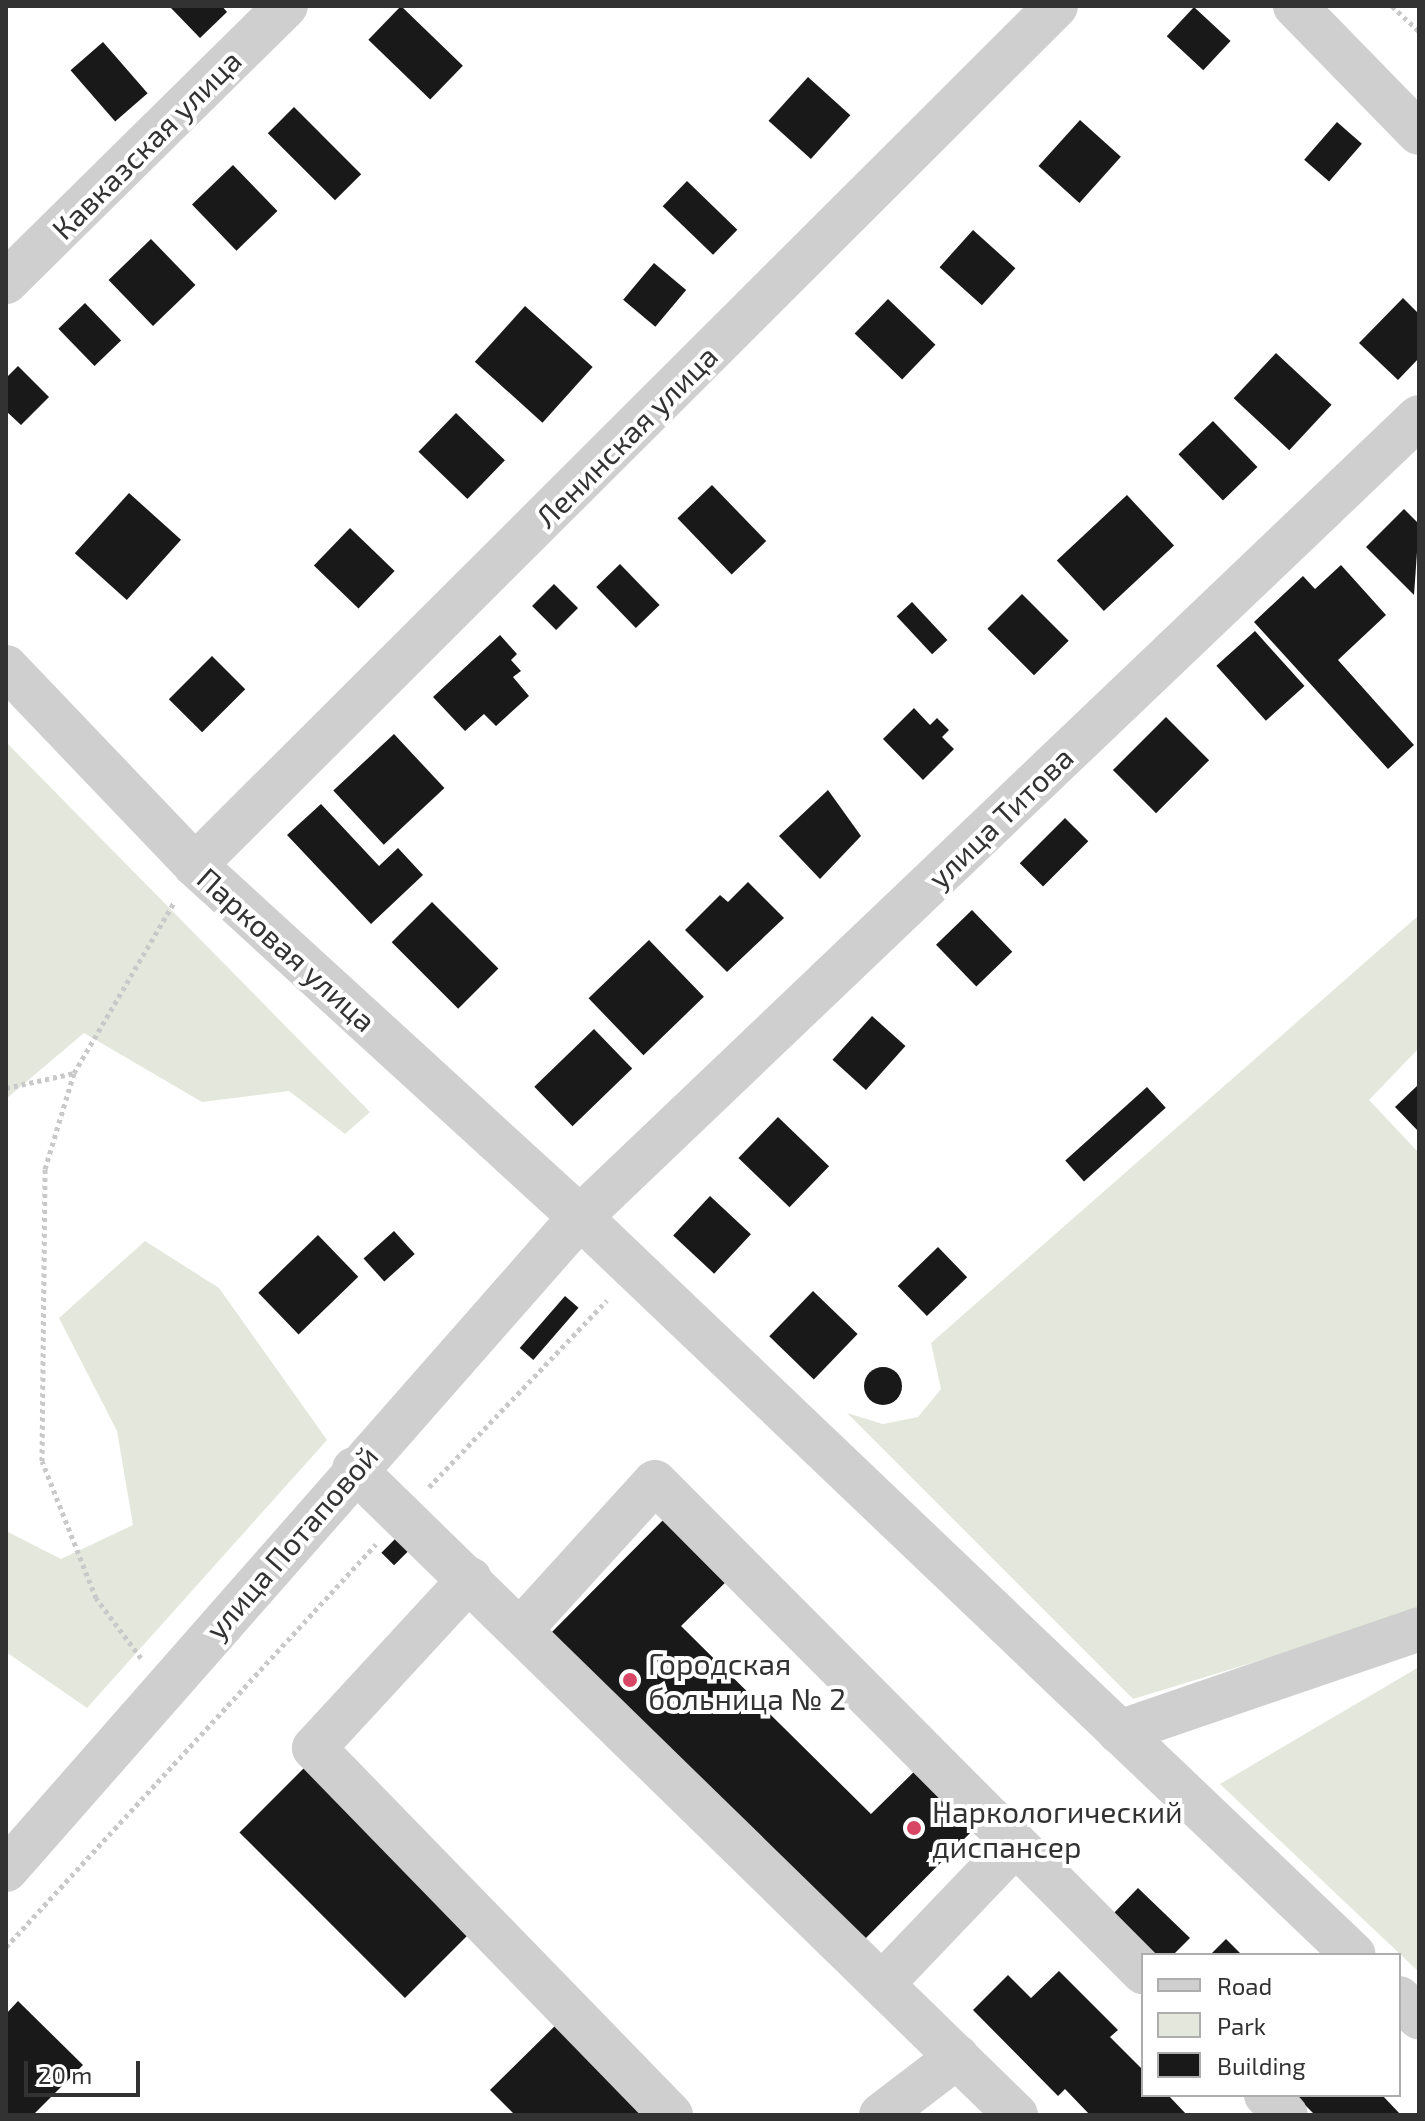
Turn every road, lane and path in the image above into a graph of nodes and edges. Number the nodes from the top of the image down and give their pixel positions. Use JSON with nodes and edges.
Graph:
{"nodes":[{"id":1,"x":286,"y":6,"type":"edge"},
{"id":2,"x":1056,"y":6,"type":"edge"},
{"id":3,"x":1295,"y":6,"type":"edge"},
{"id":4,"x":1392,"y":6,"type":"edge"},
{"id":5,"x":1419,"y":31,"type":"edge"},
{"id":6,"x":1419,"y":133,"type":"edge"},
{"id":7,"x":6,"y":282,"type":"edge"},
{"id":8,"x":1419,"y":417,"type":"edge"},
{"id":9,"x":6,"y":667,"type":"edge"},
{"id":10,"x":195,"y":865,"type":"junction"},
{"id":11,"x":74,"y":1073,"type":"junction"},
{"id":12,"x":6,"y":1088,"type":"edge"},
{"id":13,"x":580,"y":1217,"type":"junction"},
{"id":14,"x":635,"y":1270,"type":"junction"},
{"id":15,"x":452,"y":1462,"type":"dead end"},
{"id":16,"x":354,"y":1469,"type":"junction"},
{"id":17,"x":402,"y":1516,"type":"junction"},
{"id":18,"x":470,"y":1579,"type":"junction"},
{"id":19,"x":522,"y":1628,"type":"junction"},
{"id":20,"x":1419,"y":1629,"type":"edge"},
{"id":21,"x":165,"y":1688,"type":"junction"},
{"id":22,"x":1119,"y":1732,"type":"junction"},
{"id":23,"x":1016,"y":1844,"type":"junction"},
{"id":24,"x":6,"y":1870,"type":"edge"},
{"id":25,"x":6,"y":1947,"type":"edge"},
{"id":26,"x":1352,"y":1953,"type":"edge"},
{"id":27,"x":1141,"y":1970,"type":"edge"},
{"id":28,"x":883,"y":1983,"type":"junction"},
{"id":29,"x":1401,"y":2000,"type":"edge"},
{"id":30,"x":1419,"y":2017,"type":"edge"},
{"id":31,"x":957,"y":2057,"type":"junction"},
{"id":32,"x":1268,"y":2097,"type":"edge"},
{"id":33,"x":671,"y":2115,"type":"edge"},
{"id":34,"x":881,"y":2115,"type":"edge"},
{"id":35,"x":1016,"y":2115,"type":"edge"},
{"id":36,"x":1286,"y":2115,"type":"edge"}],
"edges":[{"from":1,"to":7,"type":"street","name":"Кавказская улица"},
{"from":2,"to":10,"type":"street","name":"Ленинская улица"},
{"from":3,"to":6,"type":"street"},
{"from":4,"to":5,"type":"path"},
{"from":8,"to":13,"type":"street","name":"улица Титова"},
{"from":9,"to":10,"type":"street","name":"Парковая улица"},
{"from":10,"to":11,"type":"path"},
{"from":10,"to":13,"type":"street","name":"Парковая улица"},
{"from":11,"to":12,"type":"path"},
{"from":11,"to":21,"type":"path"},
{"from":13,"to":14,"type":"street","name":"Парковая улица"},
{"from":13,"to":16,"type":"street","name":"улица Потаповой"},
{"from":14,"to":15,"type":"path"},
{"from":14,"to":22,"type":"street","name":"Парковая улица"},
{"from":16,"to":17,"type":"street"},
{"from":16,"to":21,"type":"street","name":"улица Потаповой"},
{"from":17,"to":18,"type":"street"},
{"from":17,"to":25,"type":"path"},
{"from":18,"to":19,"type":"street"},
{"from":18,"to":33,"type":"street"},
{"from":19,"to":23,"type":"street"},
{"from":19,"to":28,"type":"street"},
{"from":20,"to":22,"type":"street"},
{"from":21,"to":24,"type":"street","name":"улица Потаповой"},
{"from":22,"to":26,"type":"street","name":"Парковая улица"},
{"from":23,"to":27,"type":"street"},
{"from":23,"to":28,"type":"street"},
{"from":28,"to":31,"type":"street"},
{"from":29,"to":30,"type":"street"},
{"from":31,"to":34,"type":"street"},
{"from":31,"to":35,"type":"street"},
{"from":32,"to":36,"type":"street"}]}
